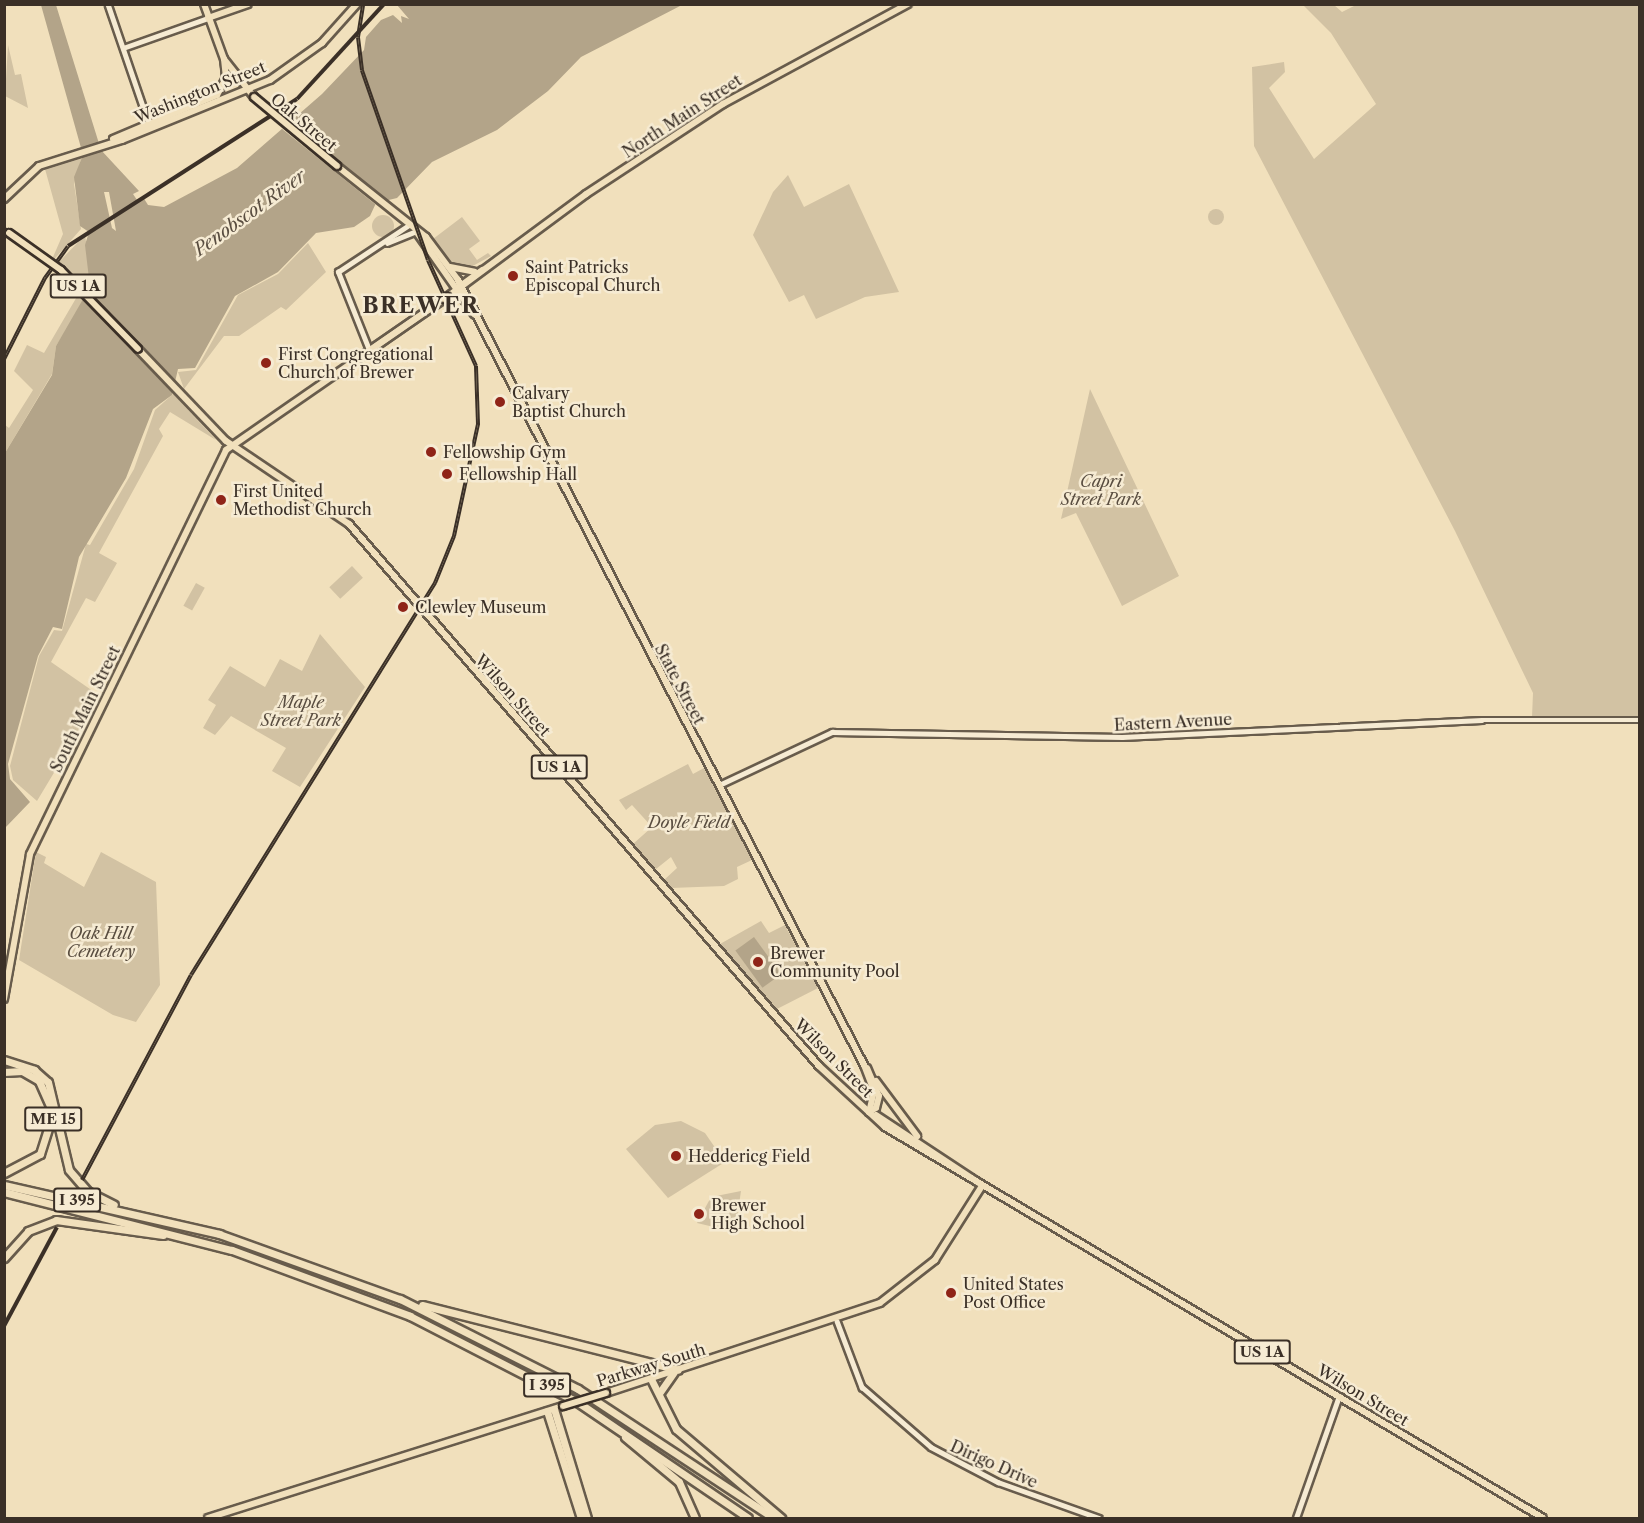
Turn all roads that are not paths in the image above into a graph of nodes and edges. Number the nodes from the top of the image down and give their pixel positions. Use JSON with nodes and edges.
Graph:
{"nodes":[{"id":1,"x":108,"y":4,"type":"edge"},
{"id":2,"x":204,"y":4,"type":"edge"},
{"id":3,"x":248,"y":4,"type":"edge"},
{"id":4,"x":357,"y":4,"type":"edge"},
{"id":5,"x":908,"y":4,"type":"edge"},
{"id":6,"x":208,"y":18,"type":"junction"},
{"id":7,"x":123,"y":48,"type":"junction"},
{"id":8,"x":224,"y":59,"type":"junction"},
{"id":9,"x":248,"y":91,"type":"junction"},
{"id":10,"x":149,"y":124,"type":"junction"},
{"id":11,"x":337,"y":166,"type":"joint"},
{"id":12,"x":8,"y":188,"type":"edge"},
{"id":13,"x":4,"y":198,"type":"edge"},
{"id":14,"x":409,"y":225,"type":"junction"},
{"id":15,"x":6,"y":231,"type":"edge"},
{"id":16,"x":416,"y":231,"type":"junction"},
{"id":17,"x":385,"y":243,"type":"junction"},
{"id":18,"x":450,"y":267,"type":"junction"},
{"id":19,"x":479,"y":271,"type":"junction"},
{"id":20,"x":460,"y":287,"type":"junction"},
{"id":21,"x":369,"y":350,"type":"junction"},
{"id":22,"x":231,"y":445,"type":"junction"},
{"id":23,"x":1640,"y":720,"type":"edge"},
{"id":24,"x":719,"y":785,"type":"junction"},
{"id":25,"x":4,"y":999,"type":"edge"},
{"id":26,"x":4,"y":1060,"type":"edge"},
{"id":27,"x":864,"y":1065,"type":"junction"},
{"id":28,"x":4,"y":1066,"type":"edge"},
{"id":29,"x":22,"y":1071,"type":"junction"},
{"id":30,"x":4,"y":1072,"type":"edge"},
{"id":31,"x":876,"y":1081,"type":"junction"},
{"id":32,"x":869,"y":1112,"type":"junction"},
{"id":33,"x":924,"y":1144,"type":"junction"},
{"id":34,"x":4,"y":1173,"type":"edge"},
{"id":35,"x":4,"y":1185,"type":"edge"},
{"id":36,"x":982,"y":1186,"type":"junction"},
{"id":37,"x":4,"y":1192,"type":"edge"},
{"id":38,"x":150,"y":1217,"type":"junction"},
{"id":39,"x":219,"y":1246,"type":"junction"},
{"id":40,"x":4,"y":1258,"type":"edge"},
{"id":41,"x":360,"y":1283,"type":"junction"},
{"id":42,"x":837,"y":1321,"type":"junction"},
{"id":43,"x":639,"y":1361,"type":"junction"},
{"id":44,"x":676,"y":1371,"type":"junction"},
{"id":45,"x":649,"y":1379,"type":"junction"},
{"id":46,"x":1339,"y":1396,"type":"junction"},
{"id":47,"x":660,"y":1398,"type":"junction"},
{"id":48,"x":551,"y":1410,"type":"junction"},
{"id":49,"x":592,"y":1411,"type":"junction"},
{"id":50,"x":208,"y":1518,"type":"edge"},
{"id":51,"x":581,"y":1518,"type":"edge"},
{"id":52,"x":587,"y":1518,"type":"edge"},
{"id":53,"x":695,"y":1518,"type":"edge"},
{"id":54,"x":748,"y":1518,"type":"edge"},
{"id":55,"x":774,"y":1518,"type":"edge"},
{"id":56,"x":781,"y":1518,"type":"edge"},
{"id":57,"x":1099,"y":1518,"type":"edge"},
{"id":58,"x":1296,"y":1518,"type":"edge"},
{"id":59,"x":1543,"y":1518,"type":"edge"}],
"edges":[{"from":1,"to":7,"type":"street"},
{"from":2,"to":6,"type":"main road","name":"Oak Street"},
{"from":3,"to":6,"type":"main road"},
{"from":4,"to":9,"type":"main road","name":"Washington Street"},
{"from":5,"to":19,"type":"main road","name":"North Main Street"},
{"from":6,"to":7,"type":"street"},
{"from":6,"to":8,"type":"main road","name":"Oak Street"},
{"from":7,"to":10,"type":"street"},
{"from":8,"to":9,"type":"main road","name":"Oak Street"},
{"from":8,"to":10,"type":"main road","name":"Washington Street"},
{"from":9,"to":10,"type":"main road","name":"Washington Street"},
{"from":9,"to":11,"type":"main road","name":"Oak Street","bridge":true},
{"from":10,"to":12,"type":"main road","name":"Washington Street"},
{"from":11,"to":14,"type":"main road","name":"State Street"},
{"from":12,"to":13,"type":"main road"},
{"from":14,"to":16,"type":"main road","name":"State Street"},
{"from":14,"to":17,"type":"street"},
{"from":15,"to":22,"type":"main road","name":"Wilson Street","number":"US 1A","bridge":true},
{"from":16,"to":17,"type":"street"},
{"from":16,"to":18,"type":"main road","name":"State Street"},
{"from":16,"to":20,"type":"main road","name":"State Street"},
{"from":17,"to":21,"type":"street"},
{"from":18,"to":19,"type":"main road"},
{"from":18,"to":20,"type":"main road","name":"State Street"},
{"from":19,"to":20,"type":"main road","name":"North Main Street"},
{"from":20,"to":21,"type":"main road","name":"North Main Street"},
{"from":20,"to":24,"type":"main road","name":"State Street"},
{"from":21,"to":22,"type":"main road","name":"North Main Street"},
{"from":22,"to":25,"type":"main road","name":"South Main Street"},
{"from":22,"to":32,"type":"main road","name":"Wilson Street","number":"US 1A"},
{"from":23,"to":24,"type":"street","name":"Eastern Avenue"},
{"from":24,"to":27,"type":"main road","name":"State Street"},
{"from":26,"to":38,"type":"highway"},
{"from":27,"to":31,"type":"main road","name":"State Street"},
{"from":27,"to":32,"type":"main road","name":"State Street"},
{"from":28,"to":29,"type":"highway"},
{"from":29,"to":30,"type":"highway"},
{"from":29,"to":34,"type":"highway","number":"ME 15"},
{"from":31,"to":32,"type":"main road"},
{"from":31,"to":33,"type":"main road","name":"State Street"},
{"from":32,"to":33,"type":"main road","name":"Wilson Street","number":"US 1A"},
{"from":32,"to":36,"type":"main road","name":"Wilson Street","number":"US 1A"},
{"from":33,"to":36,"type":"main road","name":"Wilson Street","number":"US 1A"},
{"from":35,"to":38,"type":"highway","number":"I 395"},
{"from":36,"to":42,"type":"main road","name":"Parkway South"},
{"from":36,"to":46,"type":"main road","name":"Wilson Street","number":"US 1A"},
{"from":37,"to":39,"type":"highway","number":"I 395"},
{"from":38,"to":41,"type":"highway","number":"I 395"},
{"from":39,"to":40,"type":"highway"},
{"from":39,"to":49,"type":"highway","number":"I 395"},
{"from":41,"to":43,"type":"highway"},
{"from":41,"to":55,"type":"highway","number":"I 395"},
{"from":42,"to":44,"type":"main road","name":"Parkway South"},
{"from":42,"to":57,"type":"street","name":"Dirigo Drive"},
{"from":43,"to":44,"type":"highway"},
{"from":43,"to":45,"type":"highway"},
{"from":44,"to":45,"type":"main road","name":"Parkway South"},
{"from":44,"to":47,"type":"highway"},
{"from":45,"to":47,"type":"highway"},
{"from":45,"to":48,"type":"main road","name":"Parkway South","bridge":true},
{"from":46,"to":58,"type":"street"},
{"from":46,"to":59,"type":"main road","name":"Wilson Street","number":"US 1A"},
{"from":47,"to":56,"type":"highway"},
{"from":48,"to":50,"type":"main road","name":"Parkway South"},
{"from":48,"to":51,"type":"highway"},
{"from":48,"to":52,"type":"highway"},
{"from":49,"to":53,"type":"highway"},
{"from":49,"to":54,"type":"highway","number":"I 395"}]}
